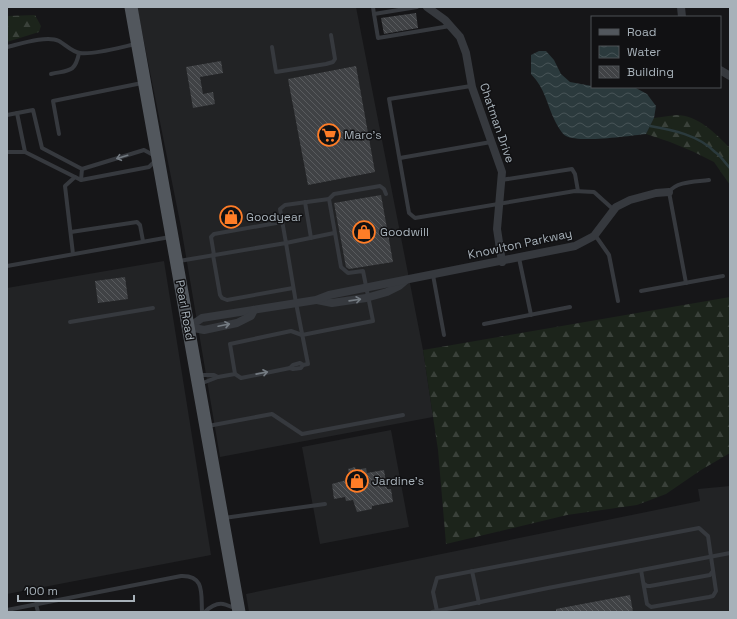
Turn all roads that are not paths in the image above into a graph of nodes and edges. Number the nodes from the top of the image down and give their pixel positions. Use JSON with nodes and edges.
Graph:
{"nodes":[{"id":1,"x":131,"y":7,"type":"edge"},
{"id":2,"x":373,"y":7,"type":"edge"},
{"id":3,"x":417,"y":7,"type":"edge"},
{"id":4,"x":427,"y":7,"type":"edge"},
{"id":5,"x":374,"y":14,"type":"junction"},
{"id":6,"x":450,"y":26,"type":"junction"},
{"id":7,"x":332,"y":35,"type":"dead end"},
{"id":8,"x":138,"y":44,"type":"junction"},
{"id":9,"x":7,"y":47,"type":"edge"},
{"id":10,"x":272,"y":47,"type":"dead end"},
{"id":11,"x":80,"y":53,"type":"junction"},
{"id":12,"x":721,"y":71,"type":"edge"},
{"id":13,"x":51,"y":74,"type":"dead end"},
{"id":14,"x":730,"y":76,"type":"edge"},
{"id":15,"x":145,"y":82,"type":"junction"},
{"id":16,"x":471,"y":86,"type":"junction"},
{"id":17,"x":16,"y":113,"type":"junction"},
{"id":18,"x":7,"y":115,"type":"edge"},
{"id":19,"x":59,"y":134,"type":"dead end"},
{"id":20,"x":492,"y":142,"type":"junction"},
{"id":21,"x":7,"y":152,"type":"edge"},
{"id":22,"x":25,"y":152,"type":"junction"},
{"id":23,"x":158,"y":158,"type":"junction"},
{"id":24,"x":400,"y":158,"type":"junction"},
{"id":25,"x":82,"y":169,"type":"junction"},
{"id":26,"x":75,"y":177,"type":"junction"},
{"id":27,"x":81,"y":180,"type":"junction"},
{"id":28,"x":501,"y":180,"type":"junction"},
{"id":29,"x":709,"y":180,"type":"dead end"},
{"id":30,"x":578,"y":191,"type":"junction"},
{"id":31,"x":669,"y":192,"type":"junction"},
{"id":32,"x":386,"y":194,"type":"dead end"},
{"id":33,"x":329,"y":198,"type":"junction"},
{"id":34,"x":305,"y":202,"type":"junction"},
{"id":35,"x":500,"y":203,"type":"junction"},
{"id":36,"x":614,"y":210,"type":"junction"},
{"id":37,"x":282,"y":222,"type":"junction"},
{"id":38,"x":71,"y":232,"type":"junction"},
{"id":39,"x":334,"y":234,"type":"junction"},
{"id":40,"x":595,"y":235,"type":"junction"},
{"id":41,"x":172,"y":236,"type":"junction"},
{"id":42,"x":311,"y":238,"type":"junction"},
{"id":43,"x":143,"y":242,"type":"junction"},
{"id":44,"x":286,"y":243,"type":"junction"},
{"id":45,"x":73,"y":254,"type":"junction"},
{"id":46,"x":213,"y":255,"type":"junction"},
{"id":47,"x":519,"y":258,"type":"junction"},
{"id":48,"x":177,"y":262,"type":"junction"},
{"id":49,"x":502,"y":262,"type":"junction"},
{"id":50,"x":7,"y":266,"type":"edge"},
{"id":51,"x":433,"y":275,"type":"junction"},
{"id":52,"x":723,"y":276,"type":"dead end"},
{"id":53,"x":406,"y":279,"type":"junction"},
{"id":54,"x":686,"y":283,"type":"junction"},
{"id":55,"x":293,"y":288,"type":"junction"},
{"id":56,"x":366,"y":288,"type":"junction"},
{"id":57,"x":641,"y":291,"type":"dead end"},
{"id":58,"x":369,"y":298,"type":"junction"},
{"id":59,"x":316,"y":300,"type":"junction"},
{"id":60,"x":618,"y":301,"type":"dead end"},
{"id":61,"x":296,"y":303,"type":"junction"},
{"id":62,"x":570,"y":307,"type":"dead end"},
{"id":63,"x":153,"y":308,"type":"dead end"},
{"id":64,"x":531,"y":315,"type":"junction"},
{"id":65,"x":70,"y":322,"type":"dead end"},
{"id":66,"x":484,"y":324,"type":"dead end"},
{"id":67,"x":188,"y":327,"type":"junction"},
{"id":68,"x":302,"y":335,"type":"junction"},
{"id":69,"x":444,"y":335,"type":"dead end"},
{"id":70,"x":235,"y":374,"type":"junction"},
{"id":71,"x":218,"y":377,"type":"junction"},
{"id":72,"x":198,"y":380,"type":"junction"},
{"id":73,"x":403,"y":415,"type":"dead end"},
{"id":74,"x":205,"y":427,"type":"junction"},
{"id":75,"x":325,"y":504,"type":"dead end"},
{"id":76,"x":222,"y":518,"type":"junction"},
{"id":77,"x":730,"y":553,"type":"edge"},
{"id":78,"x":710,"y":557,"type":"junction"},
{"id":79,"x":641,"y":570,"type":"junction"},
{"id":80,"x":713,"y":570,"type":"junction"},
{"id":81,"x":472,"y":571,"type":"junction"},
{"id":82,"x":644,"y":584,"type":"junction"},
{"id":83,"x":479,"y":602,"type":"junction"},
{"id":84,"x":36,"y":604,"type":"junction"},
{"id":85,"x":7,"y":610,"type":"edge"},
{"id":86,"x":234,"y":610,"type":"edge"},
{"id":87,"x":437,"y":611,"type":"junction"},
{"id":88,"x":38,"y":612,"type":"edge"},
{"id":89,"x":204,"y":612,"type":"edge"},
{"id":90,"x":432,"y":612,"type":"edge"}],
"edges":[{"from":1,"to":8,"type":"main road","name":"Pearl Road"},
{"from":2,"to":5,"type":"lane"},
{"from":3,"to":5,"type":"lane"},
{"from":4,"to":6,"type":"street","name":"Chatman Drive"},
{"from":5,"to":6,"type":"lane"},
{"from":6,"to":16,"type":"street","name":"Chatman Drive"},
{"from":7,"to":10,"type":"lane"},
{"from":8,"to":11,"type":"lane"},
{"from":8,"to":15,"type":"main road","name":"Pearl Road"},
{"from":9,"to":11,"type":"lane"},
{"from":11,"to":13,"type":"lane"},
{"from":12,"to":14,"type":"street"},
{"from":15,"to":19,"type":"lane"},
{"from":15,"to":23,"type":"main road","name":"Pearl Road"},
{"from":16,"to":20,"type":"street","name":"Chatman Drive"},
{"from":16,"to":24,"type":"lane"},
{"from":17,"to":18,"type":"lane"},
{"from":17,"to":22,"type":"lane"},
{"from":17,"to":25,"type":"lane"},
{"from":20,"to":24,"type":"lane"},
{"from":20,"to":28,"type":"street","name":"Chatman Drive"},
{"from":21,"to":22,"type":"lane"},
{"from":22,"to":26,"type":"lane"},
{"from":23,"to":25,"type":"lane","one_way":true},
{"from":23,"to":27,"type":"lane"},
{"from":23,"to":41,"type":"main road","name":"Pearl Road"},
{"from":24,"to":35,"type":"lane"},
{"from":25,"to":27,"type":"lane"},
{"from":26,"to":27,"type":"lane"},
{"from":26,"to":38,"type":"lane"},
{"from":28,"to":30,"type":"lane"},
{"from":28,"to":35,"type":"street","name":"Chatman Drive"},
{"from":29,"to":31,"type":"lane"},
{"from":30,"to":35,"type":"lane"},
{"from":30,"to":36,"type":"lane"},
{"from":31,"to":36,"type":"street","name":"Knowlton Parkway"},
{"from":31,"to":54,"type":"lane"},
{"from":32,"to":33,"type":"lane"},
{"from":33,"to":34,"type":"lane"},
{"from":33,"to":39,"type":"lane"},
{"from":34,"to":37,"type":"lane"},
{"from":34,"to":42,"type":"lane"},
{"from":35,"to":49,"type":"street","name":"Chatman Drive"},
{"from":36,"to":40,"type":"street","name":"Knowlton Parkway"},
{"from":37,"to":44,"type":"lane"},
{"from":37,"to":46,"type":"lane"},
{"from":38,"to":43,"type":"lane"},
{"from":38,"to":45,"type":"lane"},
{"from":39,"to":42,"type":"lane"},
{"from":39,"to":56,"type":"lane"},
{"from":40,"to":47,"type":"street","name":"Knowlton Parkway"},
{"from":40,"to":60,"type":"lane"},
{"from":41,"to":43,"type":"lane"},
{"from":41,"to":48,"type":"main road","name":"Pearl Road"},
{"from":42,"to":44,"type":"lane"},
{"from":43,"to":45,"type":"lane"},
{"from":44,"to":46,"type":"lane"},
{"from":44,"to":55,"type":"lane"},
{"from":45,"to":50,"type":"lane"},
{"from":46,"to":48,"type":"lane"},
{"from":46,"to":55,"type":"lane"},
{"from":47,"to":49,"type":"street","name":"Knowlton Parkway"},
{"from":47,"to":64,"type":"lane"},
{"from":48,"to":67,"type":"main road","name":"Pearl Road"},
{"from":49,"to":51,"type":"street","name":"Knowlton Parkway"},
{"from":51,"to":53,"type":"street","name":"Knowlton Parkway"},
{"from":51,"to":69,"type":"lane"},
{"from":52,"to":54,"type":"lane"},
{"from":53,"to":56,"type":"street","name":"Knowlton Parkway"},
{"from":53,"to":58,"type":"street","name":"Knowlton Parkway"},
{"from":54,"to":57,"type":"lane"},
{"from":55,"to":61,"type":"lane"},
{"from":56,"to":58,"type":"lane"},
{"from":56,"to":59,"type":"street","name":"Knowlton Parkway"},
{"from":59,"to":58,"type":"street","name":"Knowlton Parkway","one_way":true},
{"from":58,"to":68,"type":"lane"},
{"from":59,"to":61,"type":"street","name":"Knowlton Parkway"},
{"from":61,"to":67,"type":"street","name":"Knowlton Parkway"},
{"from":61,"to":68,"type":"lane"},
{"from":62,"to":64,"type":"lane"},
{"from":63,"to":65,"type":"lane"},
{"from":64,"to":66,"type":"lane"},
{"from":67,"to":72,"type":"main road","name":"Pearl Road"},
{"from":68,"to":70,"type":"lane"},
{"from":70,"to":68,"type":"lane","one_way":true},
{"from":70,"to":71,"type":"lane"},
{"from":71,"to":72,"type":"lane"},
{"from":71,"to":72,"type":"lane"},
{"from":72,"to":74,"type":"main road","name":"Pearl Road"},
{"from":73,"to":74,"type":"lane"},
{"from":74,"to":76,"type":"main road","name":"Pearl Road"},
{"from":75,"to":76,"type":"lane"},
{"from":76,"to":86,"type":"main road","name":"Pearl Road"},
{"from":77,"to":78,"type":"lane"},
{"from":78,"to":79,"type":"lane"},
{"from":78,"to":80,"type":"lane"},
{"from":78,"to":81,"type":"lane"},
{"from":79,"to":82,"type":"lane"},
{"from":79,"to":83,"type":"lane"},
{"from":80,"to":82,"type":"lane"},
{"from":80,"to":82,"type":"lane"},
{"from":81,"to":83,"type":"lane"},
{"from":81,"to":87,"type":"lane"},
{"from":83,"to":87,"type":"lane"},
{"from":84,"to":85,"type":"lane"},
{"from":84,"to":88,"type":"lane"},
{"from":84,"to":89,"type":"lane"},
{"from":86,"to":89,"type":"lane"},
{"from":87,"to":90,"type":"lane"}]}
